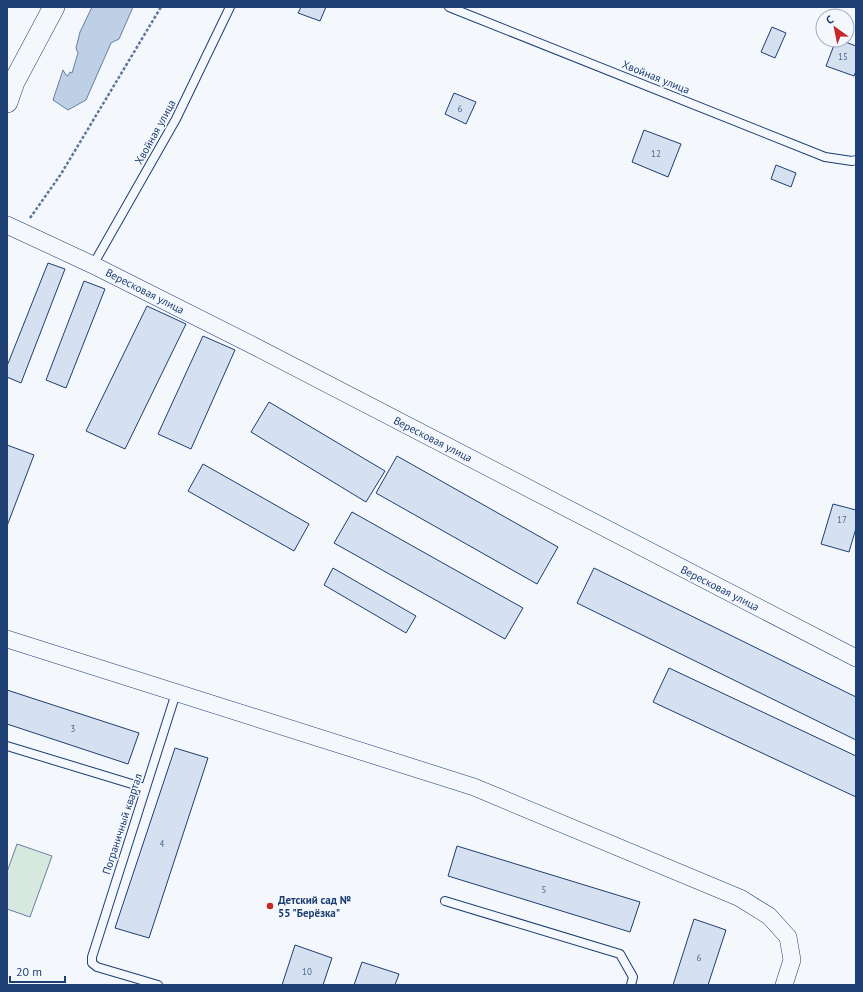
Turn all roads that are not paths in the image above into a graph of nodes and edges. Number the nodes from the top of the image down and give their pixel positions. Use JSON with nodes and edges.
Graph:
{"nodes":[{"id":1,"x":54,"y":7,"type":"edge"},
{"id":2,"x":230,"y":7,"type":"edge"},
{"id":3,"x":449,"y":7,"type":"edge"},
{"id":4,"x":7,"y":102,"type":"edge"},
{"id":5,"x":856,"y":160,"type":"edge"},
{"id":6,"x":14,"y":228,"type":"edge"},
{"id":7,"x":93,"y":265,"type":"junction"},
{"id":8,"x":7,"y":639,"type":"edge"},
{"id":9,"x":856,"y":658,"type":"edge"},
{"id":10,"x":176,"y":693,"type":"junction"},
{"id":11,"x":7,"y":746,"type":"edge"},
{"id":12,"x":145,"y":788,"type":"junction"},
{"id":13,"x":445,"y":901,"type":"dead end"},
{"id":14,"x":158,"y":985,"type":"edge"},
{"id":15,"x":631,"y":985,"type":"edge"},
{"id":16,"x":784,"y":985,"type":"edge"}],
"edges":[{"from":1,"to":4,"type":"street"},
{"from":2,"to":7,"type":"lane","name":"Хвойная улица"},
{"from":3,"to":5,"type":"lane","name":"Хвойная улица"},
{"from":6,"to":7,"type":"street","name":"Вересковая улица"},
{"from":7,"to":9,"type":"street","name":"Вересковая улица"},
{"from":8,"to":10,"type":"street"},
{"from":10,"to":12,"type":"lane","name":"Пограничный квартал"},
{"from":10,"to":16,"type":"street"},
{"from":11,"to":12,"type":"lane"},
{"from":12,"to":14,"type":"lane","name":"Пограничный квартал"},
{"from":13,"to":15,"type":"lane"}]}
